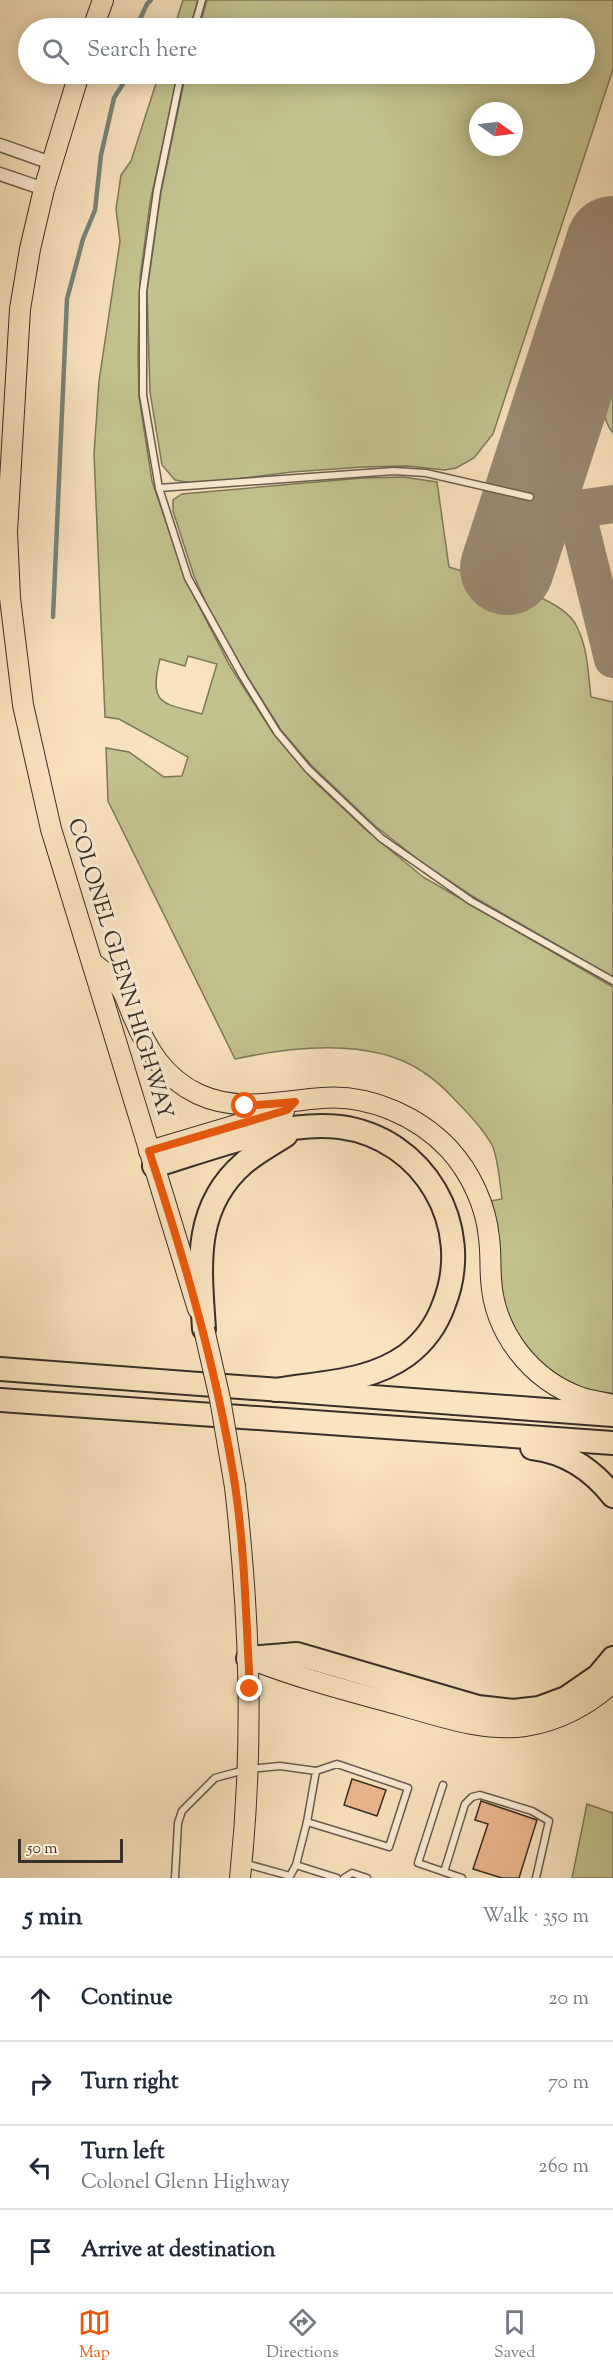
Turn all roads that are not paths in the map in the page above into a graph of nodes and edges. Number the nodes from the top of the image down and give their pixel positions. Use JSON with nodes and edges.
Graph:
{"nodes":[{"id":1,"x":103,"y":0,"type":"edge"},
{"id":2,"x":202,"y":0,"type":"edge"},
{"id":3,"x":97,"y":18,"type":"edge"},
{"id":4,"x":197,"y":18,"type":"edge"},
{"id":5,"x":76,"y":84,"type":"edge"},
{"id":6,"x":179,"y":84,"type":"edge"},
{"id":7,"x":0,"y":145,"type":"edge"},
{"id":8,"x":51,"y":163,"type":"junction"},
{"id":9,"x":0,"y":174,"type":"edge"},
{"id":10,"x":44,"y":189,"type":"junction"},
{"id":11,"x":159,"y":488,"type":"junction"},
{"id":12,"x":530,"y":497,"type":"dead end"},
{"id":13,"x":92,"y":962,"type":"junction"},
{"id":14,"x":613,"y":981,"type":"edge"},
{"id":15,"x":295,"y":1102,"type":"junction"},
{"id":16,"x":297,"y":1129,"type":"junction"},
{"id":17,"x":152,"y":1158,"type":"junction"},
{"id":18,"x":204,"y":1329,"type":"junction"},
{"id":19,"x":0,"y":1369,"type":"edge"},
{"id":20,"x":276,"y":1390,"type":"junction"},
{"id":21,"x":0,"y":1400,"type":"edge"},
{"id":22,"x":613,"y":1405,"type":"edge"},
{"id":23,"x":613,"y":1415,"type":"edge"},
{"id":24,"x":476,"y":1431,"type":"junction"},
{"id":25,"x":613,"y":1443,"type":"edge"},
{"id":26,"x":613,"y":1496,"type":"edge"},
{"id":27,"x":248,"y":1658,"type":"junction"},
{"id":28,"x":613,"y":1658,"type":"edge"},
{"id":29,"x":613,"y":1682,"type":"edge"},
{"id":30,"x":248,"y":1769,"type":"junction"},
{"id":31,"x":316,"y":1771,"type":"junction"},
{"id":32,"x":443,"y":1785,"type":"dead end"},
{"id":33,"x":307,"y":1822,"type":"junction"},
{"id":34,"x":296,"y":1865,"type":"junction"},
{"id":35,"x":241,"y":1870,"type":"edge"},
{"id":36,"x":444,"y":1872,"type":"junction"},
{"id":37,"x":175,"y":1878,"type":"edge"},
{"id":38,"x":338,"y":1878,"type":"edge"},
{"id":39,"x":344,"y":1878,"type":"edge"},
{"id":40,"x":367,"y":1878,"type":"edge"},
{"id":41,"x":462,"y":1878,"type":"edge"},
{"id":42,"x":536,"y":1878,"type":"edge"}],
"edges":[{"from":1,"to":3,"type":"main road"},
{"from":2,"to":4,"type":"lane"},
{"from":5,"to":8,"type":"main road","name":"COLONEL GLENN HIGHWAY"},
{"from":6,"to":11,"type":"lane"},
{"from":7,"to":8,"type":"street"},
{"from":8,"to":10,"type":"main road","name":"COLONEL GLENN HIGHWAY"},
{"from":9,"to":10,"type":"street"},
{"from":10,"to":13,"type":"main road","name":"COLONEL GLENN HIGHWAY"},
{"from":11,"to":12,"type":"lane"},
{"from":11,"to":14,"type":"lane"},
{"from":13,"to":15,"type":"main road"},
{"from":13,"to":17,"type":"main road","name":"COLONEL GLENN HIGHWAY"},
{"from":15,"to":17,"type":"main road"},
{"from":15,"to":22,"type":"main road"},
{"from":16,"to":17,"type":"highway"},
{"from":16,"to":18,"type":"highway"},
{"from":16,"to":20,"type":"highway"},
{"from":17,"to":18,"type":"main road","name":"COLONEL GLENN HIGHWAY"},
{"from":18,"to":27,"type":"main road","name":"COLONEL GLENN HIGHWAY","bridge":true},
{"from":19,"to":20,"type":"highway"},
{"from":20,"to":23,"type":"highway"},
{"from":21,"to":24,"type":"highway"},
{"from":24,"to":25,"type":"highway"},
{"from":24,"to":26,"type":"highway"},
{"from":27,"to":28,"type":"highway"},
{"from":27,"to":29,"type":"main road"},
{"from":27,"to":30,"type":"main road","name":"COLONEL GLENN HIGHWAY"},
{"from":30,"to":31,"type":"lane"},
{"from":30,"to":35,"type":"main road","name":"COLONEL GLENN HIGHWAY"},
{"from":30,"to":37,"type":"lane"},
{"from":31,"to":33,"type":"lane"},
{"from":31,"to":33,"type":"lane"},
{"from":32,"to":36,"type":"lane"},
{"from":33,"to":34,"type":"lane"},
{"from":34,"to":35,"type":"lane"},
{"from":34,"to":38,"type":"lane"},
{"from":36,"to":41,"type":"lane"},
{"from":36,"to":42,"type":"lane"},
{"from":39,"to":40,"type":"lane"}]}
